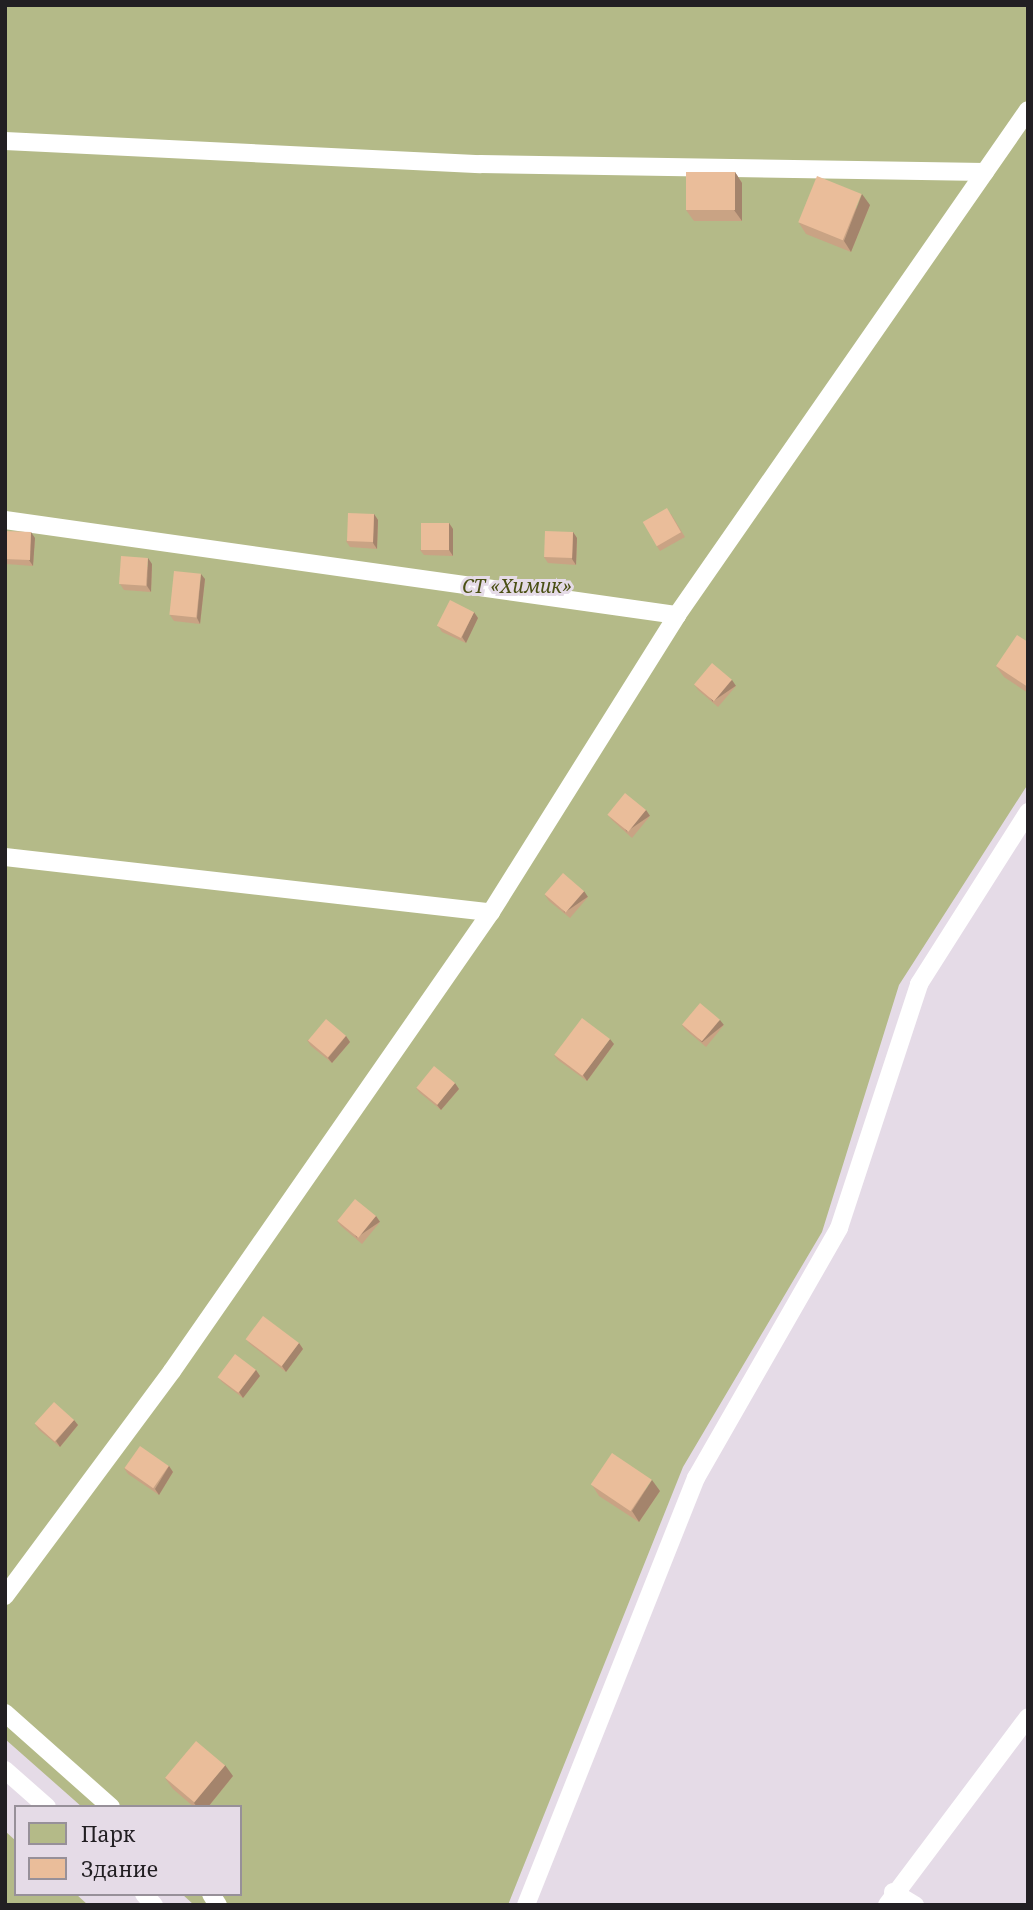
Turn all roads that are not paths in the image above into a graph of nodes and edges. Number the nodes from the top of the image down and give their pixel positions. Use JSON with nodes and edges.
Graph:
{"nodes":[{"id":1,"x":1028,"y":110,"type":"edge"},
{"id":2,"x":5,"y":141,"type":"edge"},
{"id":3,"x":985,"y":172,"type":"junction"},
{"id":4,"x":5,"y":520,"type":"edge"},
{"id":5,"x":677,"y":615,"type":"junction"},
{"id":6,"x":1028,"y":812,"type":"edge"},
{"id":7,"x":5,"y":857,"type":"edge"},
{"id":8,"x":491,"y":912,"type":"junction"},
{"id":9,"x":5,"y":1596,"type":"edge"},
{"id":10,"x":5,"y":1713,"type":"edge"},
{"id":11,"x":1028,"y":1717,"type":"edge"},
{"id":12,"x":5,"y":1770,"type":"edge"},
{"id":13,"x":45,"y":1805,"type":"edge"},
{"id":14,"x":109,"y":1805,"type":"edge"},
{"id":15,"x":890,"y":1898,"type":"edge"},
{"id":16,"x":526,"y":1905,"type":"edge"},
{"id":17,"x":915,"y":1905,"type":"edge"}],
"edges":[{"from":1,"to":3,"type":"lane"},
{"from":2,"to":3,"type":"lane"},
{"from":3,"to":5,"type":"lane"},
{"from":4,"to":5,"type":"lane"},
{"from":5,"to":8,"type":"lane"},
{"from":6,"to":16,"type":"lane"},
{"from":7,"to":8,"type":"lane"},
{"from":8,"to":9,"type":"lane"},
{"from":10,"to":14,"type":"lane"},
{"from":11,"to":15,"type":"lane"},
{"from":12,"to":13,"type":"lane"},
{"from":15,"to":17,"type":"lane"}]}
